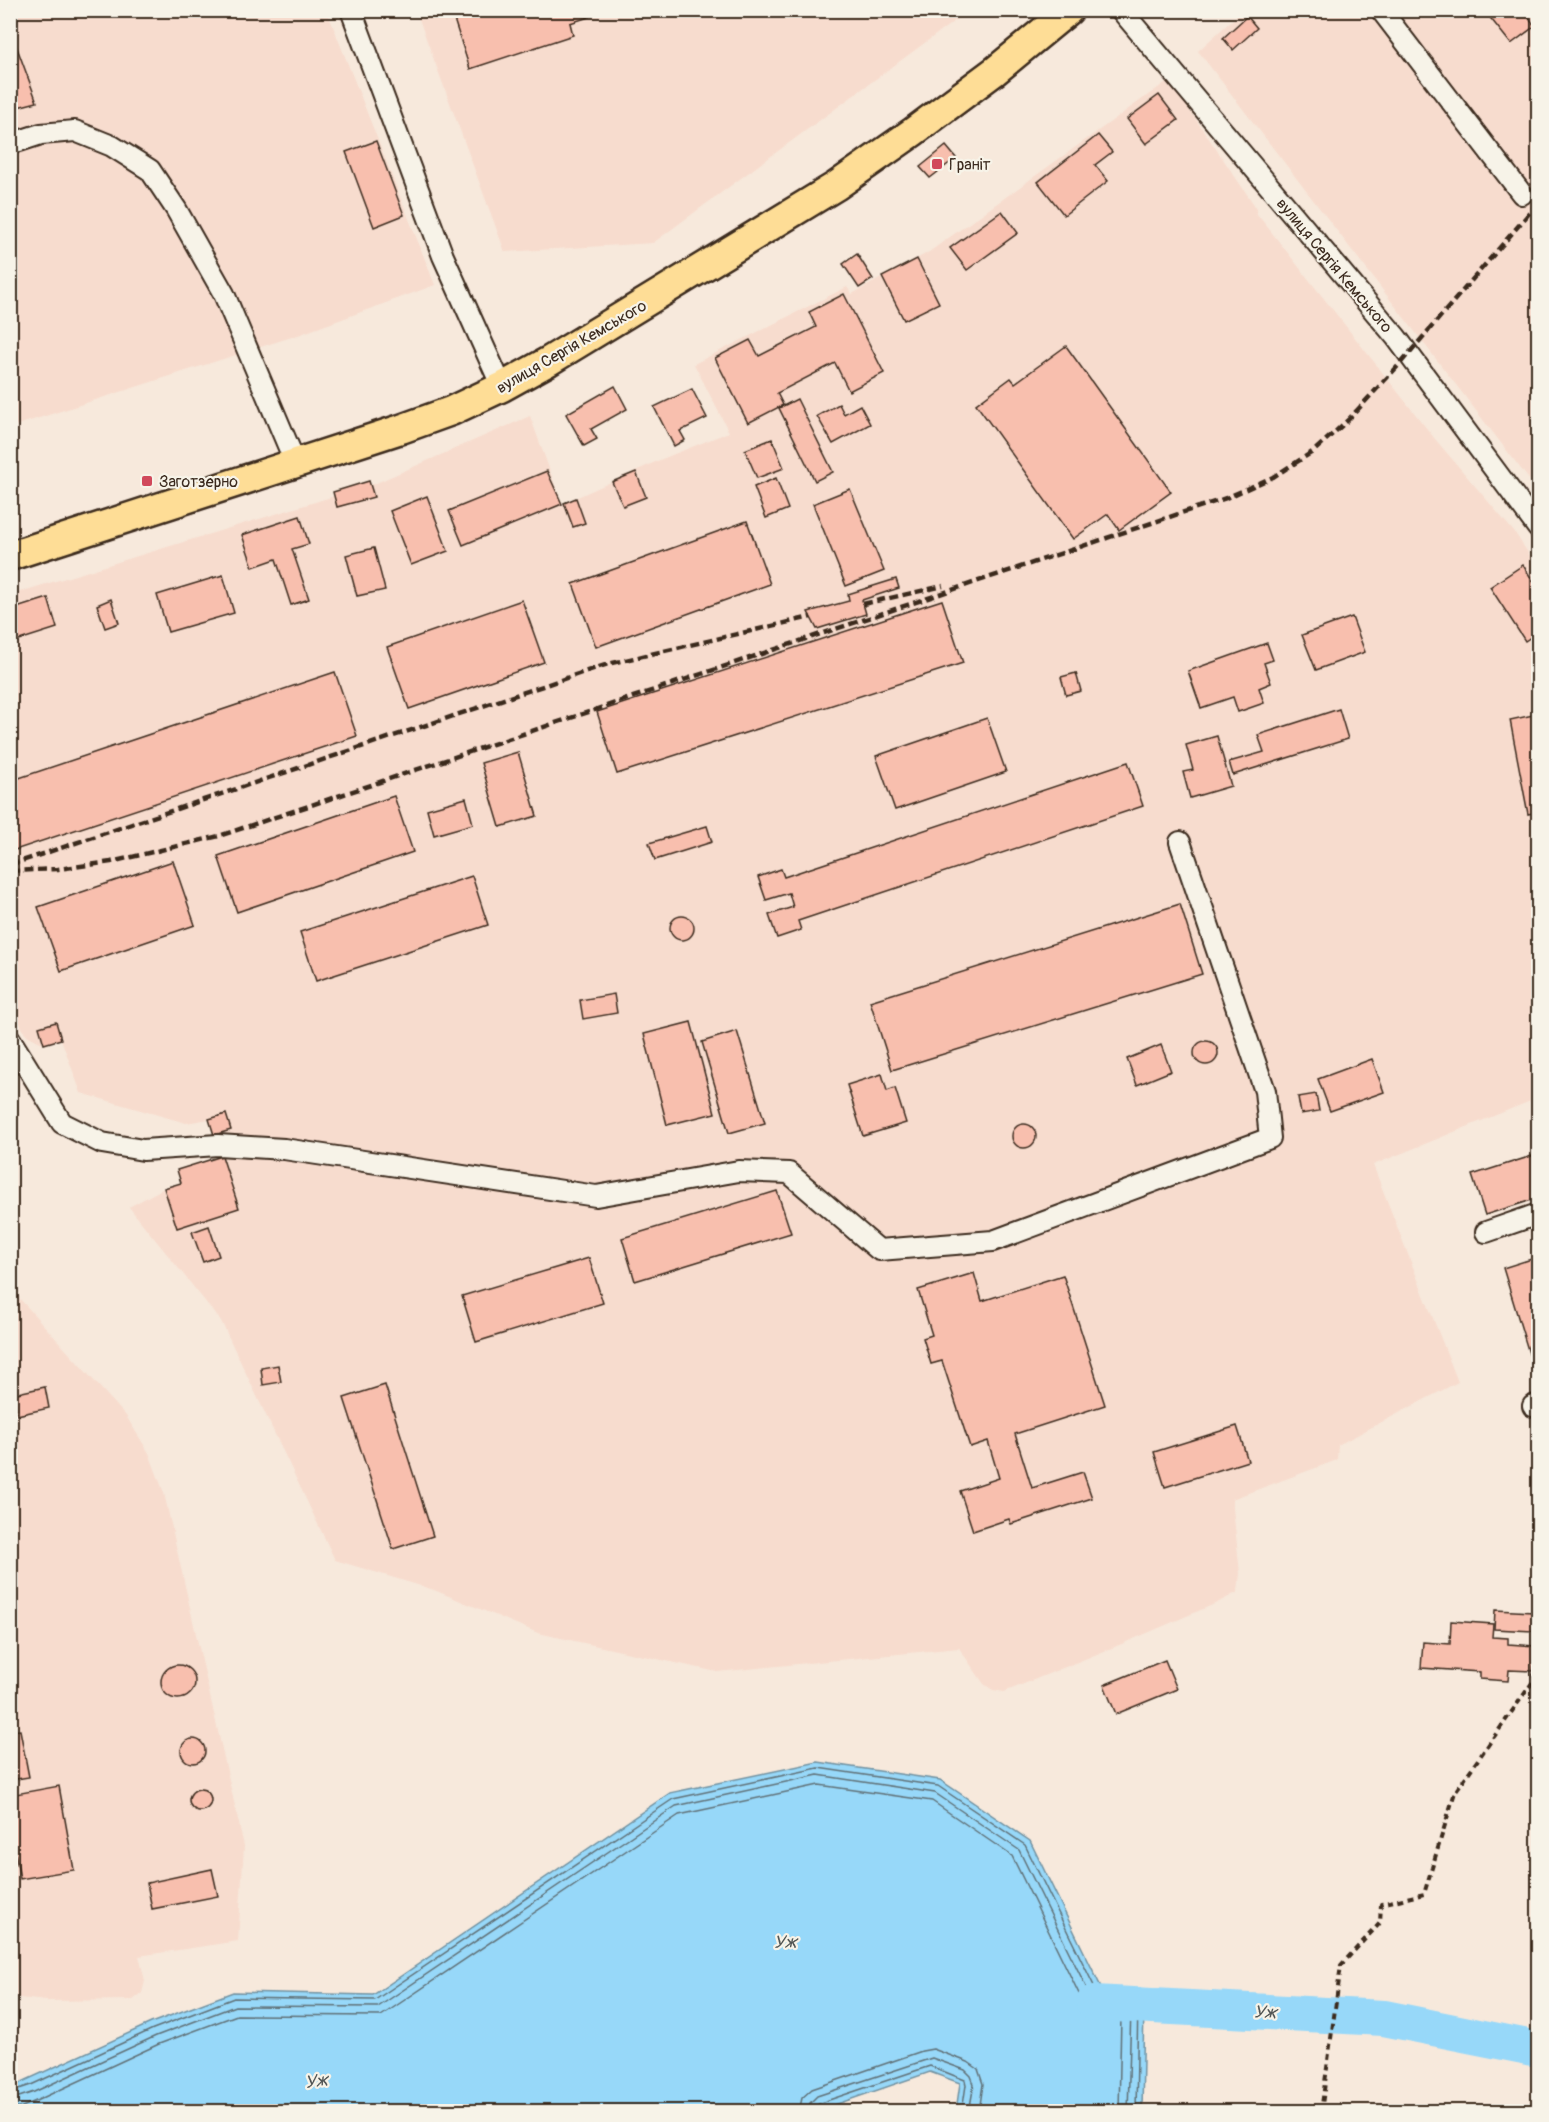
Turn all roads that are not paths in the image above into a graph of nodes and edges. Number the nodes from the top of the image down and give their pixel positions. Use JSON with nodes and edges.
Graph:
{"nodes":[{"id":1,"x":351,"y":10,"type":"edge"},
{"id":2,"x":1069,"y":10,"type":"edge"},
{"id":3,"x":1121,"y":10,"type":"edge"},
{"id":4,"x":1381,"y":10,"type":"edge"},
{"id":5,"x":10,"y":144,"type":"edge"},
{"id":6,"x":1522,"y":194,"type":"dead end"},
{"id":7,"x":502,"y":387,"type":"junction"},
{"id":8,"x":295,"y":462,"type":"junction"},
{"id":9,"x":1539,"y":528,"type":"edge"},
{"id":10,"x":10,"y":556,"type":"edge"},
{"id":11,"x":1180,"y":842,"type":"dead end"},
{"id":12,"x":10,"y":1039,"type":"edge"},
{"id":13,"x":1539,"y":1214,"type":"edge"},
{"id":14,"x":1486,"y":1232,"type":"dead end"}],
"edges":[{"from":1,"to":7,"type":"street"},
{"from":2,"to":7,"type":"highway","name":"вулиця Сергія Кемського"},
{"from":3,"to":9,"type":"street","name":"вулиця Сергія Кемського"},
{"from":4,"to":6,"type":"street"},
{"from":5,"to":8,"type":"street"},
{"from":7,"to":8,"type":"highway","name":"вулиця Сергія Кемського"},
{"from":8,"to":10,"type":"highway","name":"вулиця Сергія Кемського"},
{"from":11,"to":12,"type":"street"},
{"from":13,"to":14,"type":"street"}]}
